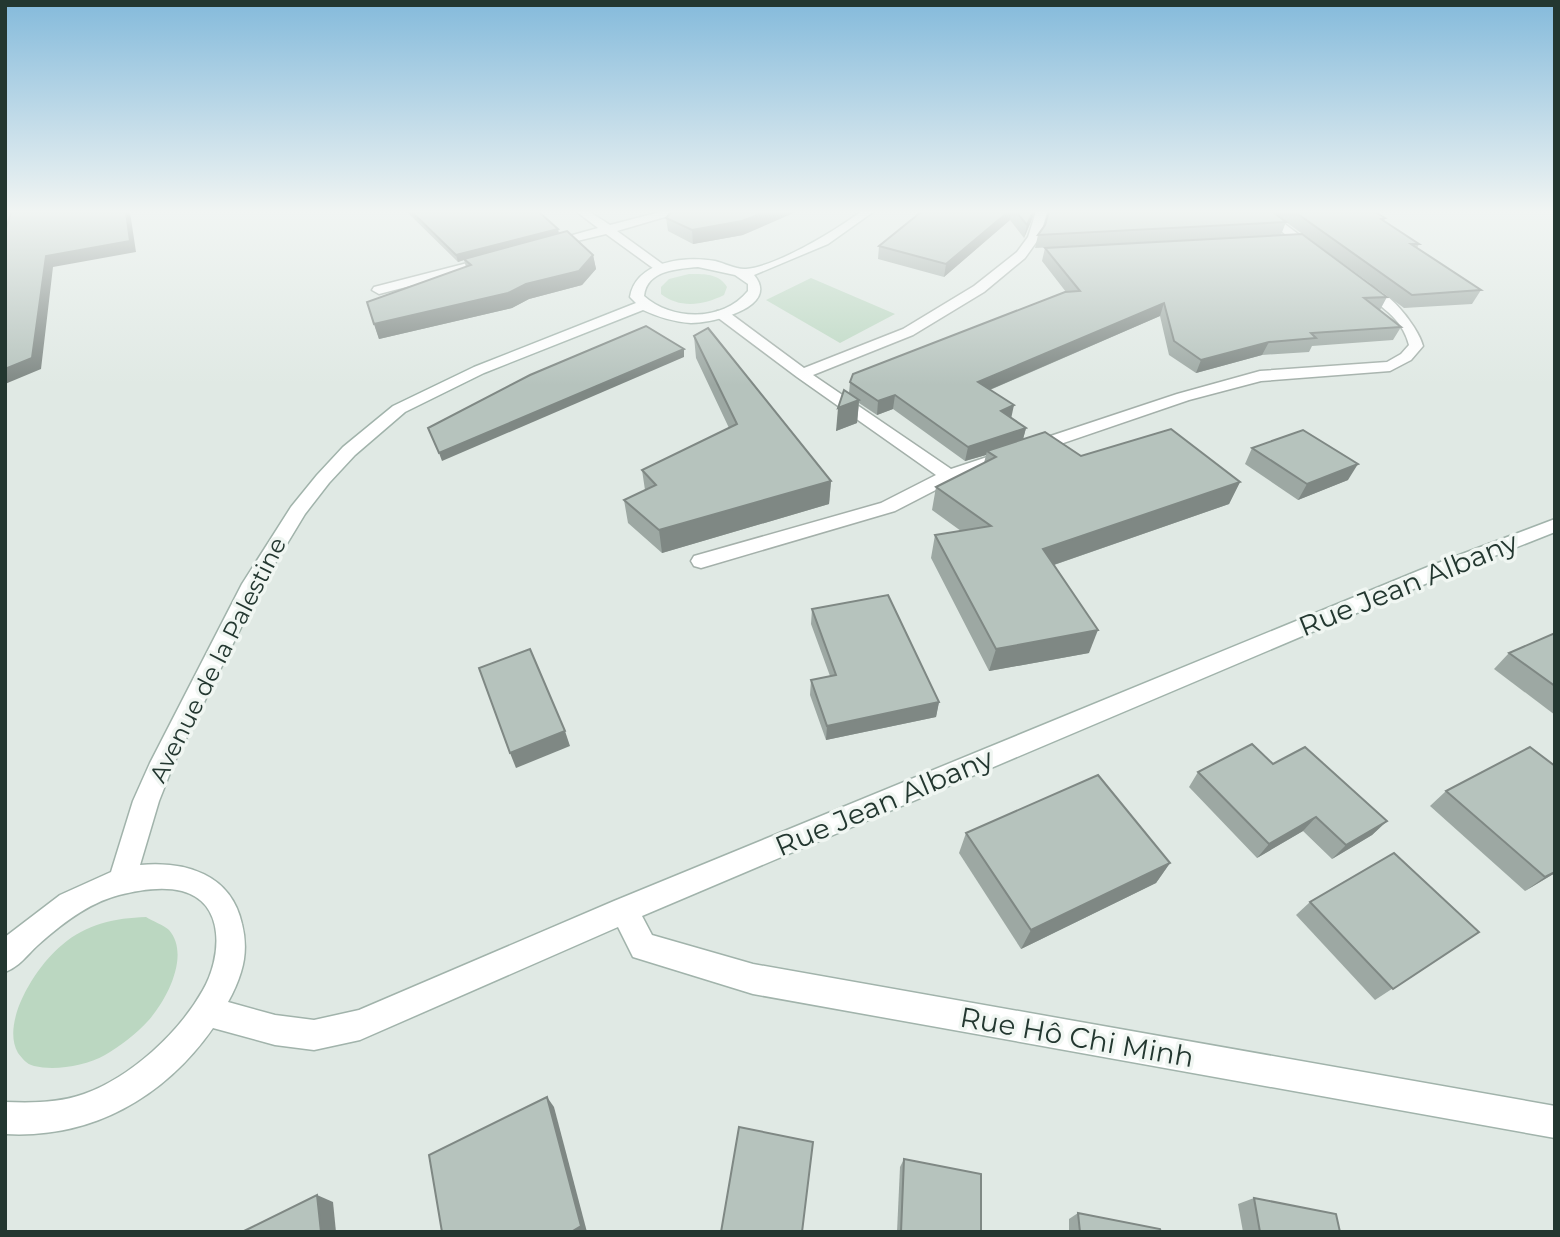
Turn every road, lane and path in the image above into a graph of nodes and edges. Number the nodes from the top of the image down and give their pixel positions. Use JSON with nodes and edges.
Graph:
{"nodes":[{"id":1,"x":456,"y":270,"type":"edge"},
{"id":2,"x":659,"y":270,"type":"edge"},
{"id":3,"x":735,"y":270,"type":"edge"},
{"id":4,"x":755,"y":270,"type":"edge"},
{"id":5,"x":1006,"y":270,"type":"edge"},
{"id":6,"x":744,"y":274,"type":"junction"},
{"id":7,"x":1352,"y":279,"type":"edge"},
{"id":8,"x":379,"y":290,"type":"dead end"},
{"id":9,"x":643,"y":305,"type":"junction"},
{"id":10,"x":722,"y":314,"type":"junction"},
{"id":11,"x":802,"y":374,"type":"junction"},
{"id":12,"x":950,"y":476,"type":"junction"},
{"id":13,"x":1555,"y":525,"type":"edge"},
{"id":14,"x":701,"y":561,"type":"dead end"},
{"id":15,"x":122,"y":881,"type":"junction"},
{"id":16,"x":624,"y":910,"type":"junction"},
{"id":17,"x":5,"y":958,"type":"edge"},
{"id":18,"x":208,"y":1012,"type":"junction"},
{"id":19,"x":5,"y":1118,"type":"edge"},
{"id":20,"x":1555,"y":1122,"type":"edge"}],
"edges":[{"from":1,"to":8,"type":"street"},
{"from":2,"to":9,"type":"street"},
{"from":3,"to":6,"type":"street"},
{"from":4,"to":6,"type":"street"},
{"from":5,"to":11,"type":"street"},
{"from":6,"to":10,"type":"street"},
{"from":7,"to":12,"type":"street"},
{"from":9,"to":10,"type":"street"},
{"from":9,"to":15,"type":"street","name":"Avenue de la Palestine"},
{"from":10,"to":11,"type":"street"},
{"from":11,"to":12,"type":"street"},
{"from":12,"to":14,"type":"street"},
{"from":13,"to":16,"type":"street","name":"Rue Jean Albany"},
{"from":15,"to":17,"type":"street"},
{"from":15,"to":18,"type":"street"},
{"from":16,"to":18,"type":"street","name":"Rue Jean Albany"},
{"from":16,"to":20,"type":"street","name":"Rue Hô Chi Minh"},
{"from":18,"to":19,"type":"street"}]}
